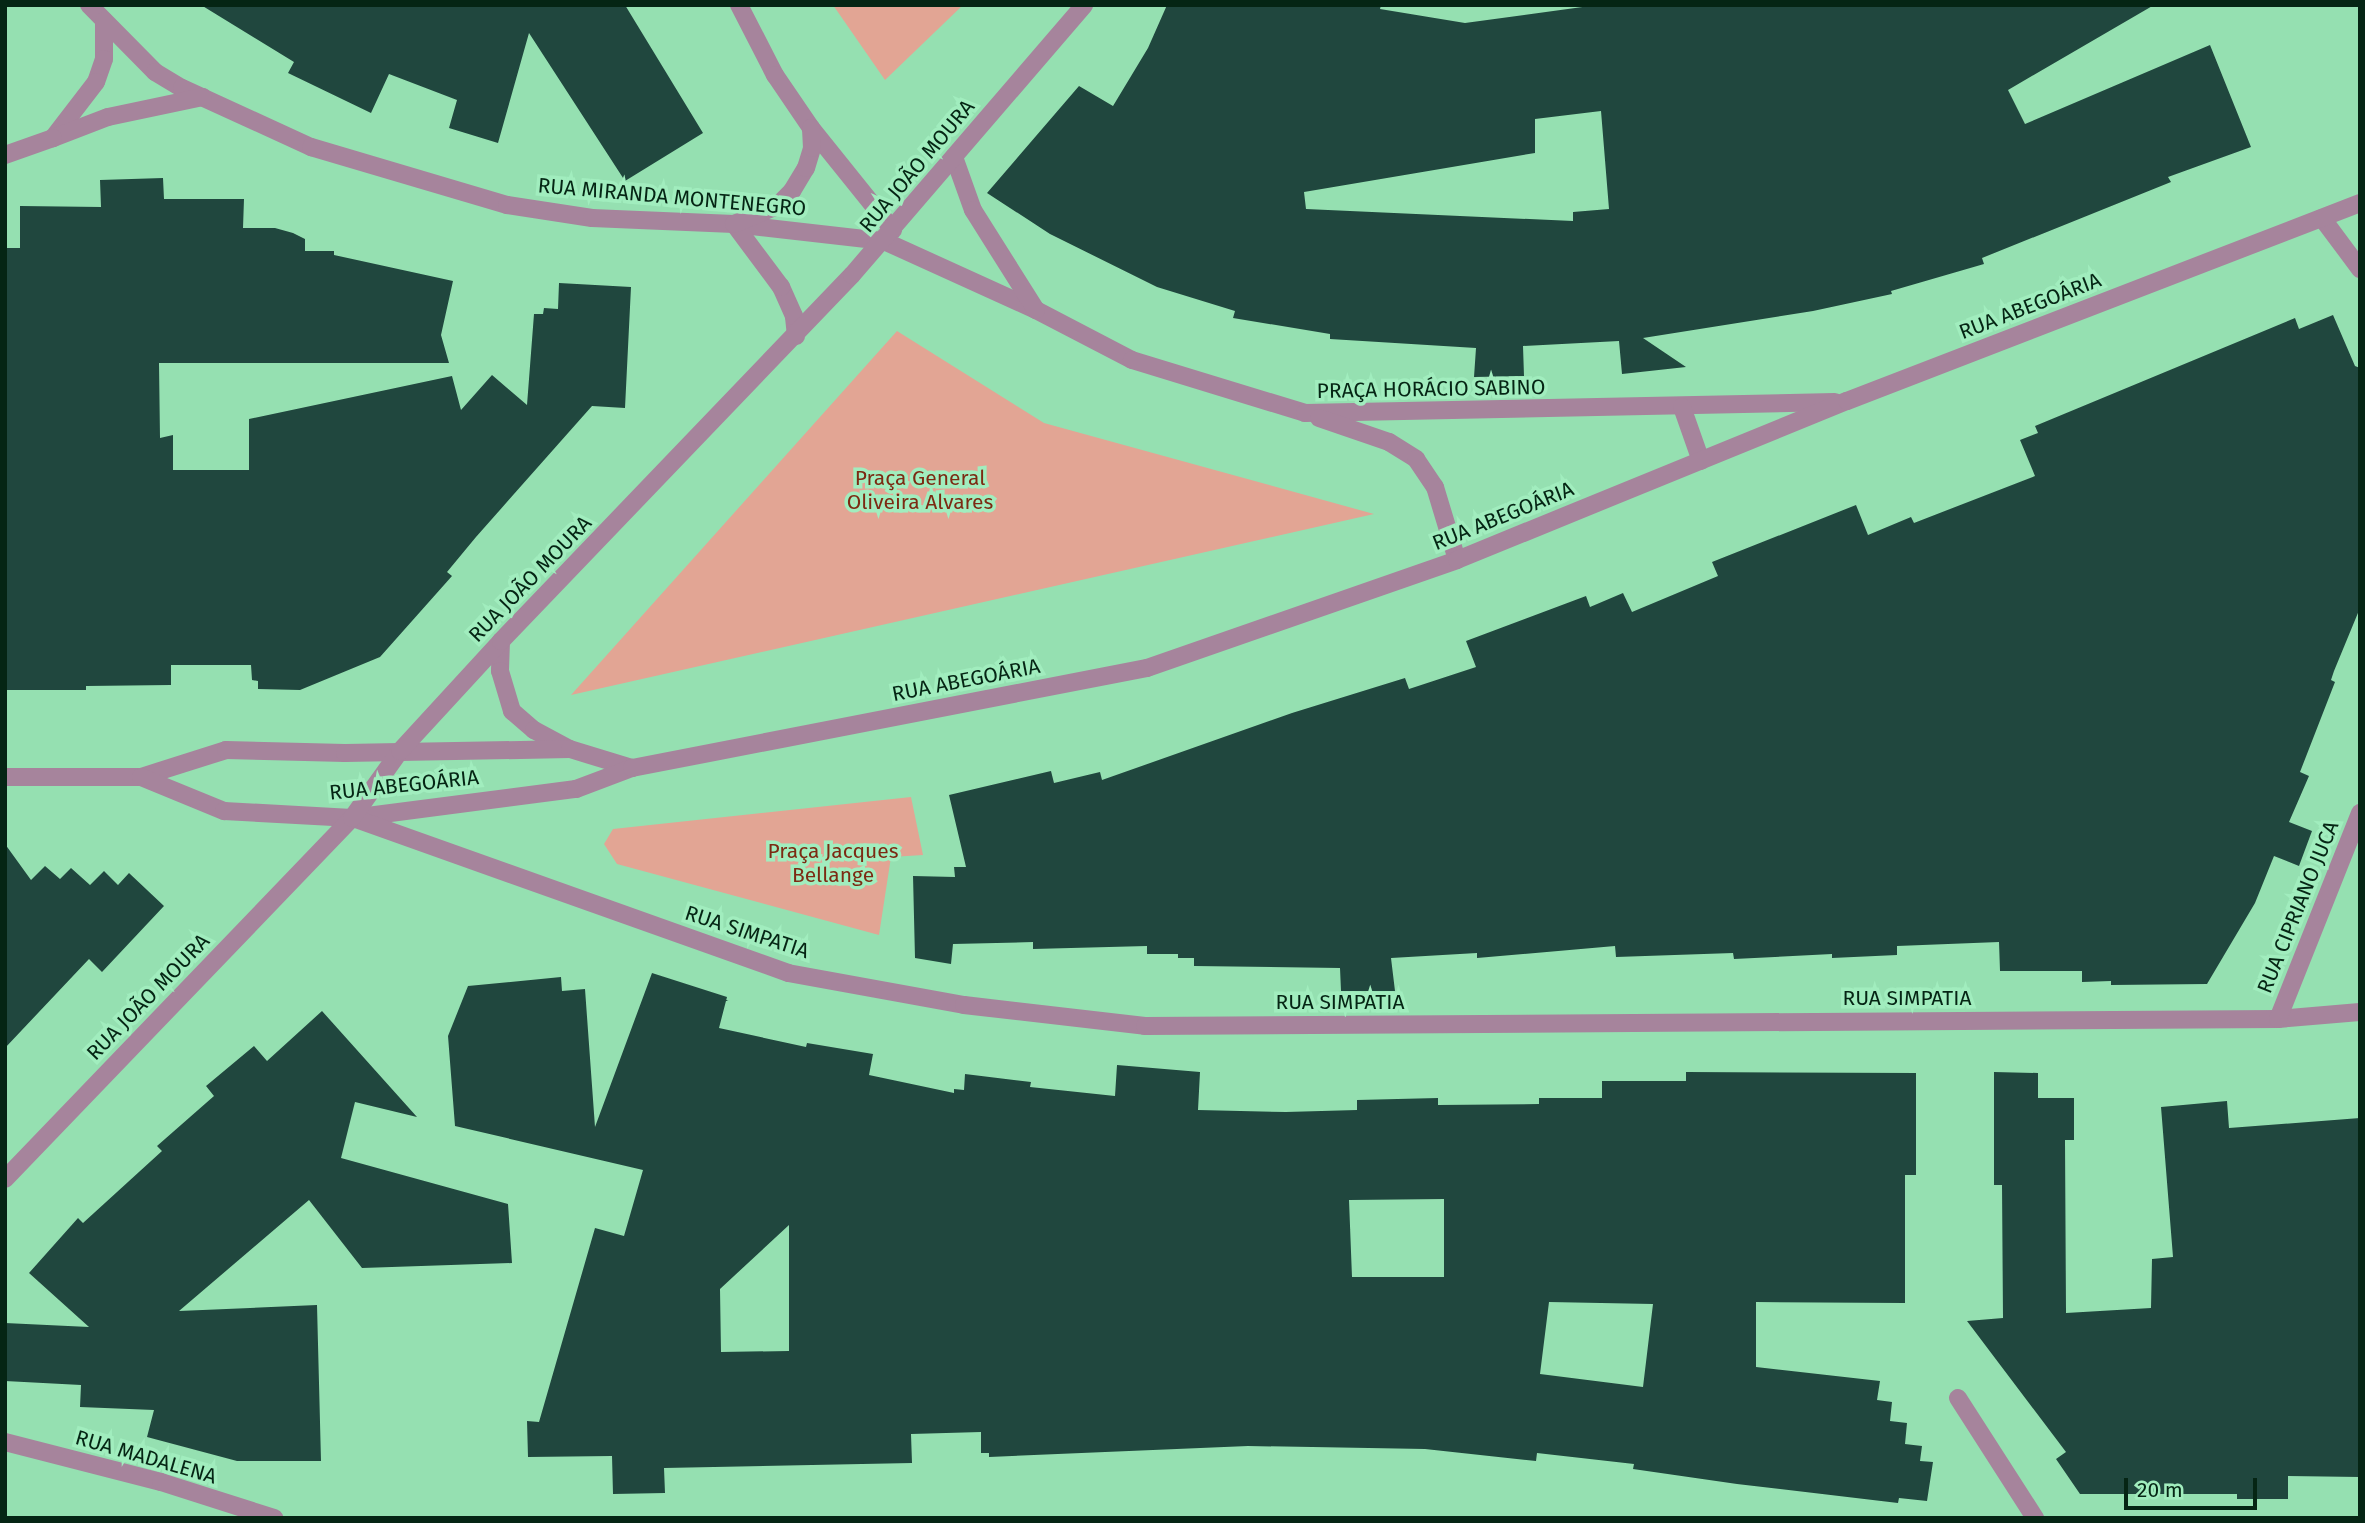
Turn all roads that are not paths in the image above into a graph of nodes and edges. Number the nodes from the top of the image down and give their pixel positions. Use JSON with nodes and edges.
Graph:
{"nodes":[{"id":1,"x":89,"y":5,"type":"edge"},
{"id":2,"x":738,"y":5,"type":"edge"},
{"id":3,"x":1084,"y":5,"type":"edge"},
{"id":4,"x":104,"y":21,"type":"junction"},
{"id":5,"x":203,"y":97,"type":"junction"},
{"id":6,"x":811,"y":128,"type":"junction"},
{"id":7,"x":52,"y":138,"type":"junction"},
{"id":8,"x":5,"y":155,"type":"edge"},
{"id":9,"x":954,"y":157,"type":"junction"},
{"id":10,"x":2360,"y":203,"type":"edge"},
{"id":11,"x":2322,"y":218,"type":"junction"},
{"id":12,"x":734,"y":224,"type":"junction"},
{"id":13,"x":888,"y":235,"type":"junction"},
{"id":14,"x":2360,"y":269,"type":"edge"},
{"id":15,"x":1036,"y":310,"type":"junction"},
{"id":16,"x":796,"y":336,"type":"junction"},
{"id":17,"x":1847,"y":401,"type":"junction"},
{"id":18,"x":1682,"y":407,"type":"junction"},
{"id":19,"x":1306,"y":413,"type":"junction"},
{"id":20,"x":1700,"y":461,"type":"junction"},
{"id":21,"x":1457,"y":559,"type":"junction"},
{"id":22,"x":501,"y":641,"type":"junction"},
{"id":23,"x":570,"y":749,"type":"junction"},
{"id":24,"x":400,"y":751,"type":"junction"},
{"id":25,"x":632,"y":768,"type":"junction"},
{"id":26,"x":5,"y":777,"type":"edge"},
{"id":27,"x":141,"y":777,"type":"junction"},
{"id":28,"x":2360,"y":813,"type":"edge"},
{"id":29,"x":352,"y":817,"type":"junction"},
{"id":30,"x":2360,"y":1012,"type":"edge"},
{"id":31,"x":2278,"y":1018,"type":"junction"},
{"id":32,"x":5,"y":1179,"type":"edge"},
{"id":33,"x":1958,"y":1398,"type":"dead end"},
{"id":34,"x":5,"y":1442,"type":"edge"},
{"id":35,"x":274,"y":1518,"type":"edge"},
{"id":36,"x":2035,"y":1518,"type":"edge"}],
"edges":[{"from":1,"to":4,"type":"street","name":"RUA MIRANDA MONTENEGRO"},
{"from":2,"to":6,"type":"street","name":"PRAÇA HORÁCIO SABINO"},
{"from":3,"to":9,"type":"street","name":"RUA JOÃO MOURA"},
{"from":4,"to":5,"type":"street","name":"RUA MIRANDA MONTENEGRO"},
{"from":4,"to":7,"type":"street"},
{"from":5,"to":7,"type":"street"},
{"from":5,"to":12,"type":"street","name":"RUA MIRANDA MONTENEGRO"},
{"from":6,"to":12,"type":"street"},
{"from":6,"to":13,"type":"street","name":"PRAÇA HORÁCIO SABINO"},
{"from":7,"to":8,"type":"street"},
{"from":9,"to":13,"type":"street","name":"RUA JOÃO MOURA"},
{"from":9,"to":15,"type":"street"},
{"from":10,"to":11,"type":"street","name":"RUA ABEGOÁRIA"},
{"from":11,"to":14,"type":"street"},
{"from":11,"to":17,"type":"street","name":"RUA ABEGOÁRIA"},
{"from":12,"to":13,"type":"street","name":"RUA MIRANDA MONTENEGRO"},
{"from":12,"to":16,"type":"street"},
{"from":13,"to":15,"type":"street","name":"PRAÇA HORÁCIO SABINO"},
{"from":13,"to":16,"type":"street","name":"RUA JOÃO MOURA"},
{"from":15,"to":19,"type":"street","name":"PRAÇA HORÁCIO SABINO"},
{"from":16,"to":22,"type":"street","name":"RUA JOÃO MOURA"},
{"from":17,"to":18,"type":"street","name":"PRAÇA HORÁCIO SABINO"},
{"from":17,"to":20,"type":"street","name":"RUA ABEGOÁRIA"},
{"from":18,"to":19,"type":"street","name":"PRAÇA HORÁCIO SABINO"},
{"from":18,"to":20,"type":"street"},
{"from":19,"to":21,"type":"street"},
{"from":20,"to":21,"type":"street","name":"RUA ABEGOÁRIA"},
{"from":21,"to":25,"type":"street","name":"RUA ABEGOÁRIA"},
{"from":22,"to":23,"type":"street"},
{"from":22,"to":24,"type":"street","name":"RUA JOÃO MOURA"},
{"from":23,"to":24,"type":"street","name":"RUA ABEGOÁRIA"},
{"from":23,"to":25,"type":"street","name":"RUA ABEGOÁRIA"},
{"from":24,"to":27,"type":"street","name":"RUA ABEGOÁRIA"},
{"from":24,"to":29,"type":"street","name":"RUA JOÃO MOURA"},
{"from":25,"to":29,"type":"street","name":"RUA ABEGOÁRIA"},
{"from":26,"to":27,"type":"street","name":"RUA ABEGOÁRIA"},
{"from":27,"to":29,"type":"street","name":"RUA ABEGOÁRIA"},
{"from":28,"to":31,"type":"street","name":"RUA CIPRIANO JUCA"},
{"from":29,"to":31,"type":"street","name":"RUA SIMPATIA"},
{"from":29,"to":32,"type":"street","name":"RUA JOÃO MOURA"},
{"from":30,"to":31,"type":"street","name":"RUA SIMPATIA"},
{"from":33,"to":36,"type":"street"},
{"from":34,"to":35,"type":"street","name":"RUA MADALENA"}]}
